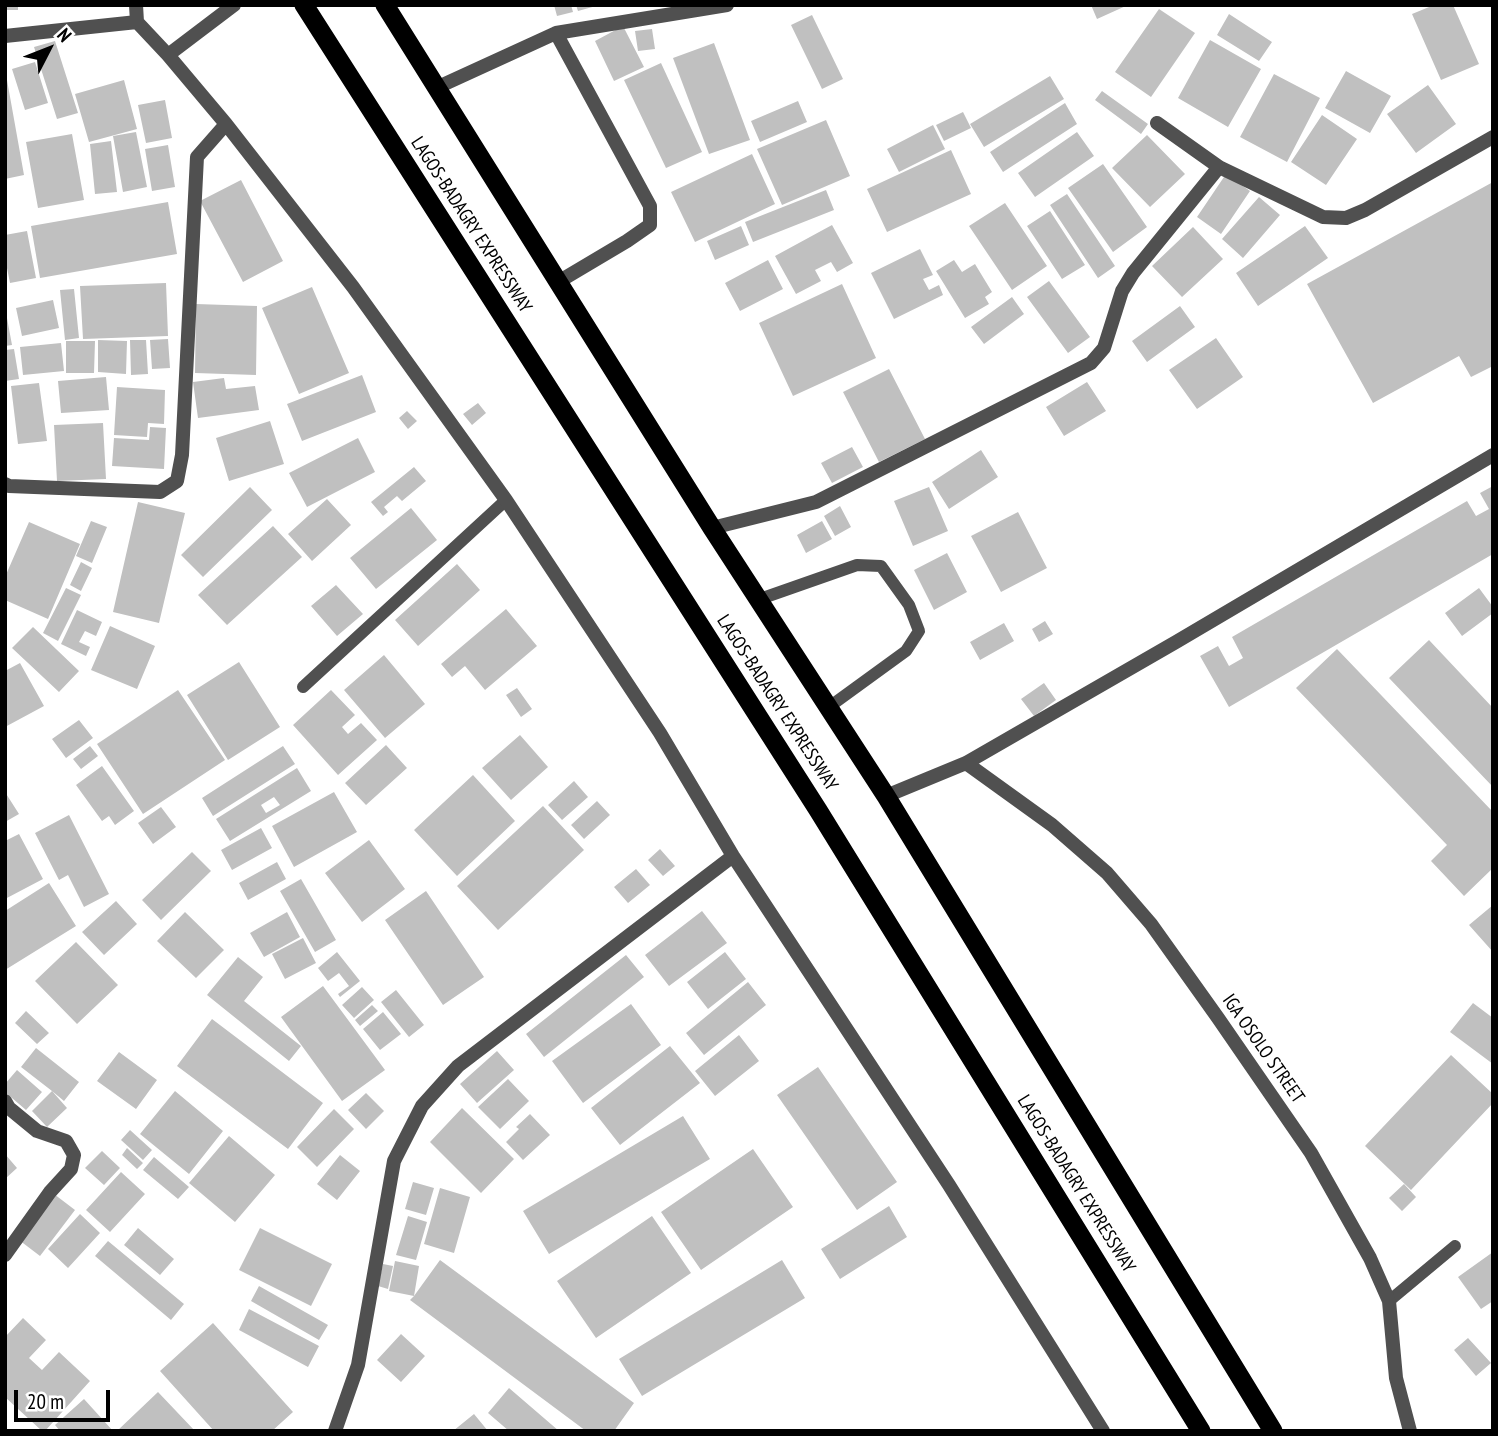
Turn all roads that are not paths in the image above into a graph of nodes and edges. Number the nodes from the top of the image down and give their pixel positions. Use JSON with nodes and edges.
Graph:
{"nodes":[{"id":1,"x":136,"y":5,"type":"edge"},
{"id":2,"x":234,"y":5,"type":"edge"},
{"id":3,"x":304,"y":5,"type":"edge"},
{"id":4,"x":386,"y":5,"type":"edge"},
{"id":5,"x":727,"y":5,"type":"edge"},
{"id":6,"x":137,"y":22,"type":"junction"},
{"id":7,"x":556,"y":33,"type":"junction"},
{"id":8,"x":5,"y":36,"type":"edge"},
{"id":9,"x":168,"y":55,"type":"junction"},
{"id":10,"x":438,"y":87,"type":"junction"},
{"id":11,"x":1157,"y":123,"type":"dead end"},
{"id":12,"x":226,"y":124,"type":"junction"},
{"id":13,"x":1493,"y":137,"type":"edge"},
{"id":14,"x":1219,"y":167,"type":"junction"},
{"id":15,"x":558,"y":282,"type":"junction"},
{"id":16,"x":1493,"y":455,"type":"edge"},
{"id":17,"x":5,"y":484,"type":"edge"},
{"id":18,"x":506,"y":500,"type":"junction"},
{"id":19,"x":712,"y":528,"type":"junction"},
{"id":20,"x":760,"y":599,"type":"junction"},
{"id":21,"x":303,"y":687,"type":"dead end"},
{"id":22,"x":830,"y":707,"type":"junction"},
{"id":23,"x":966,"y":764,"type":"junction"},
{"id":24,"x":886,"y":796,"type":"junction"},
{"id":25,"x":733,"y":856,"type":"junction"},
{"id":26,"x":5,"y":1101,"type":"edge"},
{"id":27,"x":1455,"y":1246,"type":"dead end"},
{"id":28,"x":5,"y":1255,"type":"edge"},
{"id":29,"x":1389,"y":1301,"type":"junction"},
{"id":30,"x":335,"y":1431,"type":"edge"},
{"id":31,"x":1103,"y":1431,"type":"edge"},
{"id":32,"x":1201,"y":1431,"type":"edge"},
{"id":33,"x":1273,"y":1431,"type":"edge"},
{"id":34,"x":1410,"y":1431,"type":"edge"}],
"edges":[{"from":1,"to":6,"type":"street"},
{"from":2,"to":9,"type":"street"},
{"from":3,"to":32,"type":"highway","name":"LAGOS-BADAGRY EXPRESSWAY"},
{"from":4,"to":10,"type":"highway","name":"LAGOS-BADAGRY EXPRESSWAY"},
{"from":5,"to":7,"type":"street"},
{"from":6,"to":8,"type":"street"},
{"from":6,"to":9,"type":"street"},
{"from":7,"to":10,"type":"street"},
{"from":7,"to":15,"type":"street"},
{"from":9,"to":12,"type":"street"},
{"from":10,"to":15,"type":"highway","name":"LAGOS-BADAGRY EXPRESSWAY"},
{"from":11,"to":14,"type":"street"},
{"from":12,"to":17,"type":"street"},
{"from":12,"to":18,"type":"street"},
{"from":13,"to":14,"type":"street"},
{"from":14,"to":19,"type":"street"},
{"from":15,"to":19,"type":"highway","name":"LAGOS-BADAGRY EXPRESSWAY"},
{"from":16,"to":23,"type":"street"},
{"from":18,"to":21,"type":"lane"},
{"from":18,"to":25,"type":"street"},
{"from":19,"to":20,"type":"highway","name":"LAGOS-BADAGRY EXPRESSWAY"},
{"from":20,"to":22,"type":"highway","name":"LAGOS-BADAGRY EXPRESSWAY"},
{"from":20,"to":22,"type":"lane"},
{"from":22,"to":24,"type":"highway","name":"LAGOS-BADAGRY EXPRESSWAY"},
{"from":23,"to":24,"type":"street"},
{"from":23,"to":29,"type":"street","name":"IGA OSOLO STREET"},
{"from":24,"to":33,"type":"highway","name":"LAGOS-BADAGRY EXPRESSWAY"},
{"from":25,"to":30,"type":"street"},
{"from":25,"to":31,"type":"street"},
{"from":26,"to":28,"type":"street"},
{"from":27,"to":29,"type":"lane"},
{"from":29,"to":34,"type":"street","name":"IGA OSOLO STREET"}]}
